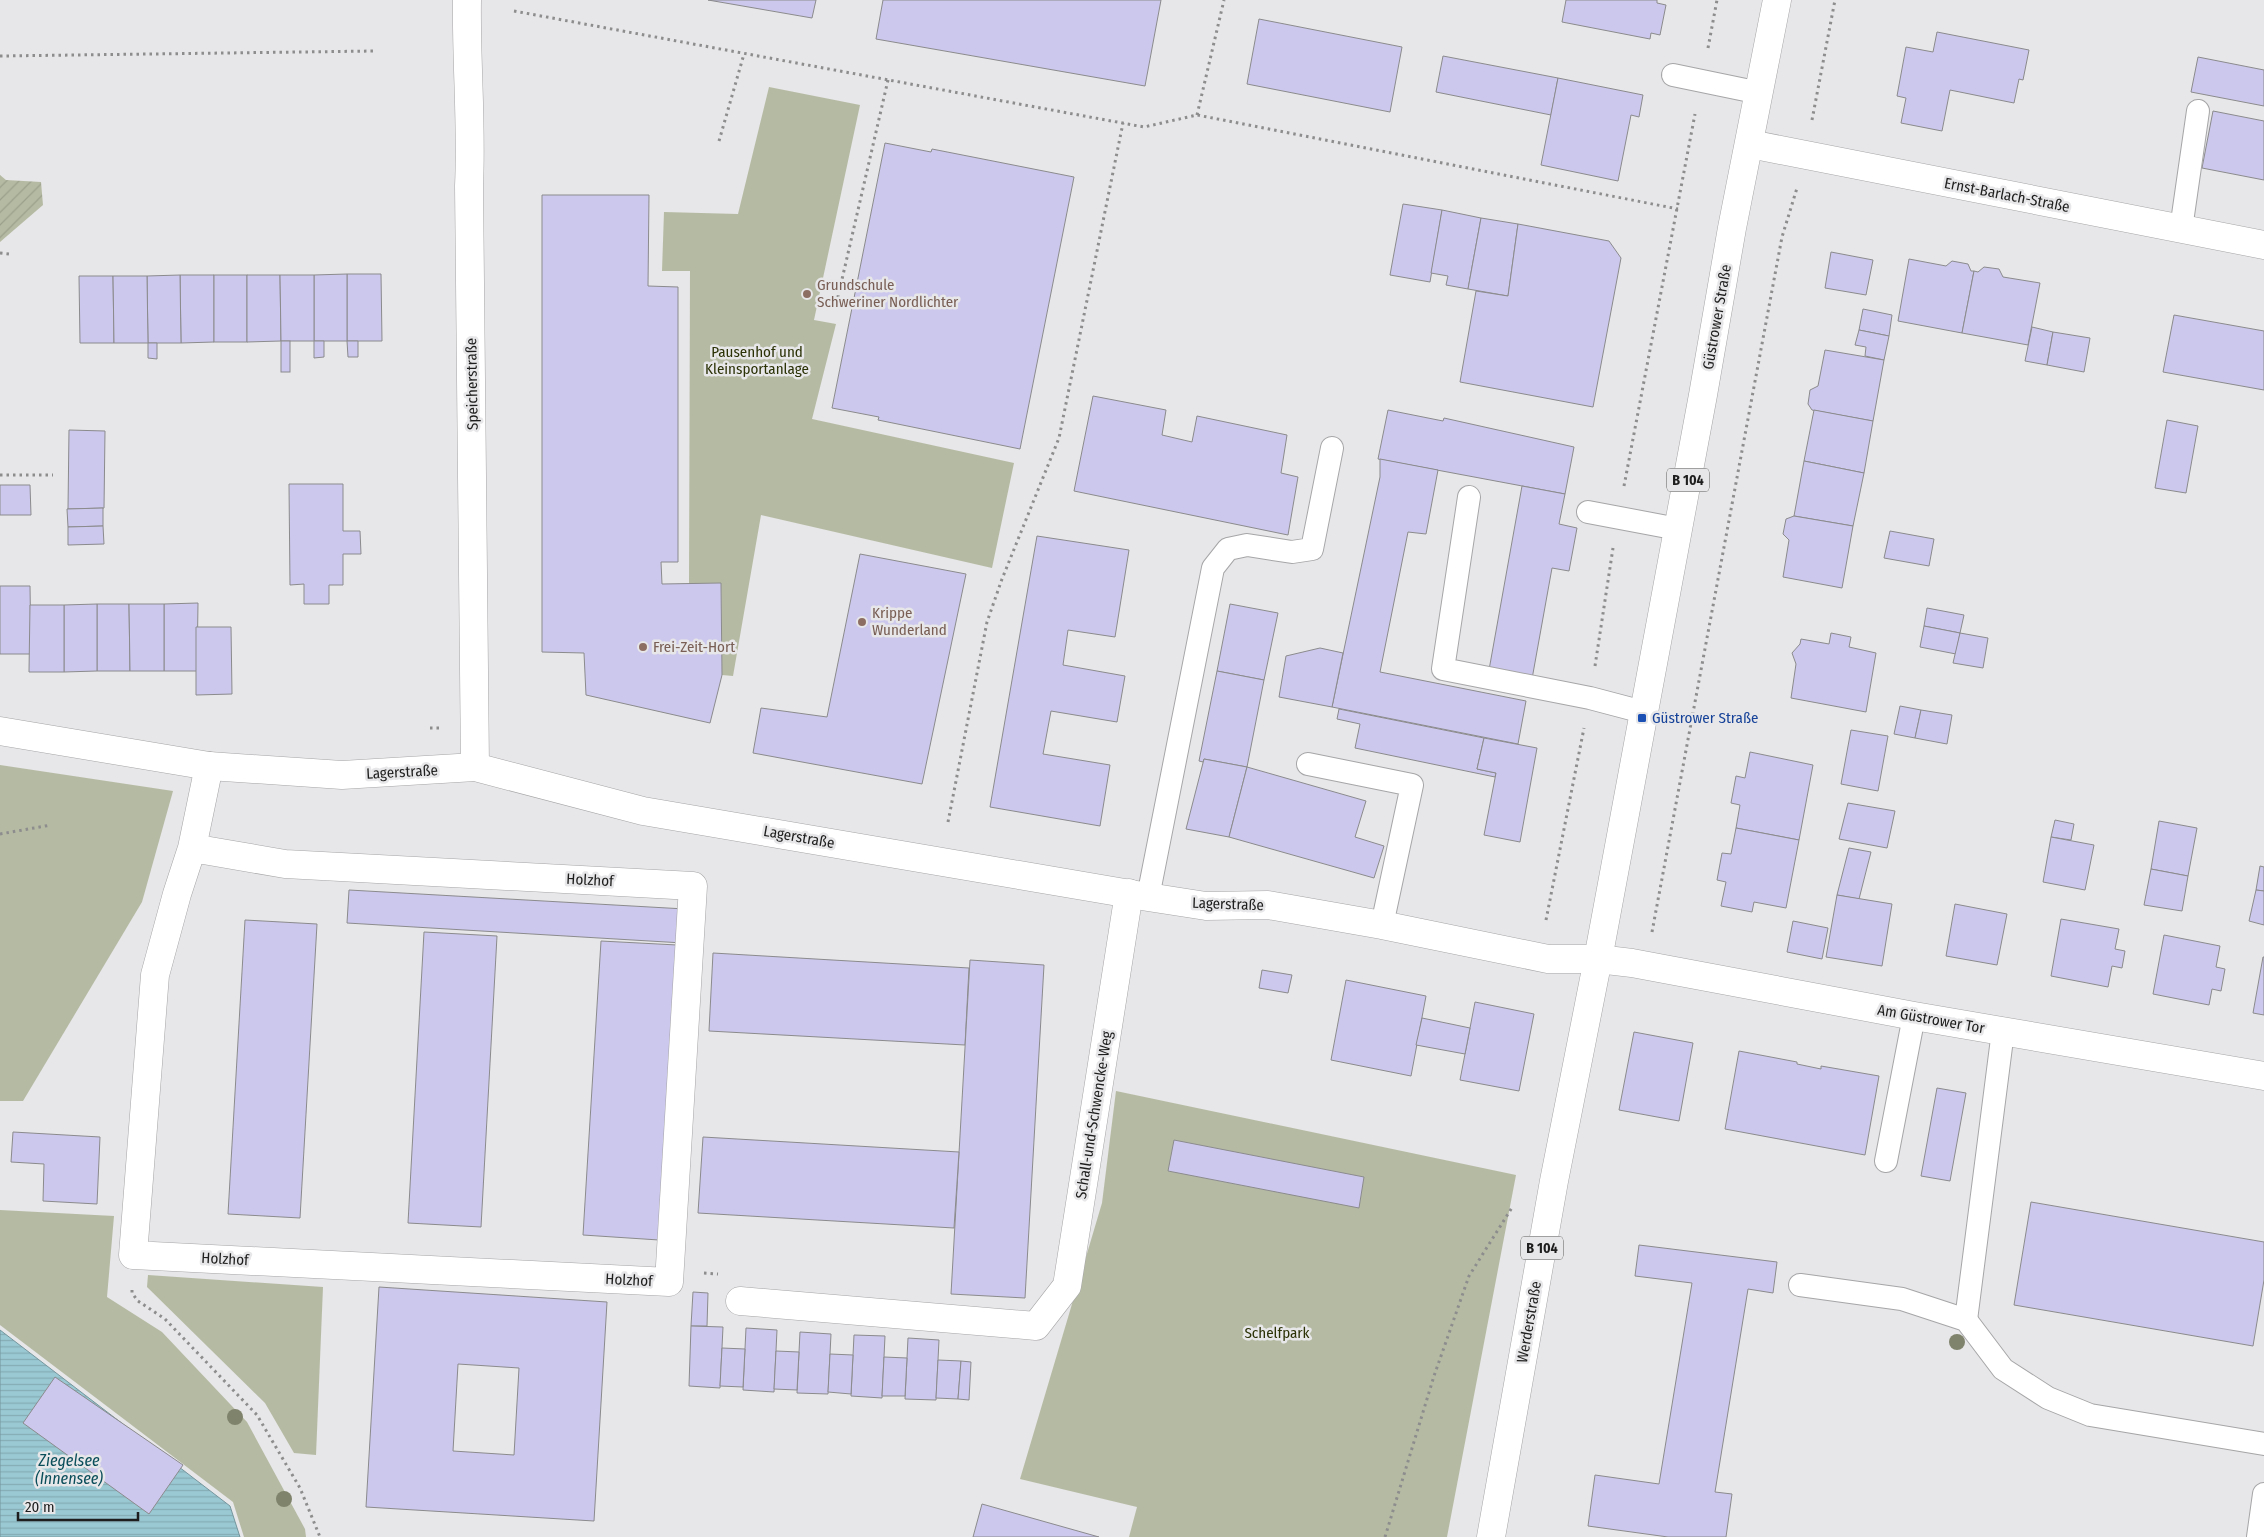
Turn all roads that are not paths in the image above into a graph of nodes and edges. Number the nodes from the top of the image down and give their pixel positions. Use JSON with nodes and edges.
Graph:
{"nodes":[{"id":1,"x":467,"y":0,"type":"edge"},
{"id":2,"x":1777,"y":0,"type":"edge"},
{"id":3,"x":1673,"y":75,"type":"dead end"},
{"id":4,"x":1760,"y":93,"type":"junction"},
{"id":5,"x":2198,"y":110,"type":"dead end"},
{"id":6,"x":1750,"y":144,"type":"junction"},
{"id":7,"x":2181,"y":229,"type":"junction"},
{"id":8,"x":2264,"y":245,"type":"edge"},
{"id":9,"x":1332,"y":448,"type":"dead end"},
{"id":10,"x":1470,"y":498,"type":"dead end"},
{"id":11,"x":1588,"y":512,"type":"dead end"},
{"id":12,"x":1678,"y":529,"type":"junction"},
{"id":13,"x":1643,"y":712,"type":"junction"},
{"id":14,"x":0,"y":731,"type":"edge"},
{"id":15,"x":1308,"y":764,"type":"dead end"},
{"id":16,"x":209,"y":766,"type":"junction"},
{"id":17,"x":475,"y":767,"type":"junction"},
{"id":18,"x":192,"y":848,"type":"junction"},
{"id":19,"x":1139,"y":895,"type":"junction"},
{"id":20,"x":1382,"y":924,"type":"junction"},
{"id":21,"x":1598,"y":959,"type":"junction"},
{"id":22,"x":1914,"y":1016,"type":"junction"},
{"id":23,"x":2003,"y":1031,"type":"junction"},
{"id":24,"x":2264,"y":1076,"type":"edge"},
{"id":25,"x":1886,"y":1161,"type":"dead end"},
{"id":26,"x":1800,"y":1285,"type":"dead end"},
{"id":27,"x":740,"y":1301,"type":"dead end"},
{"id":28,"x":1966,"y":1320,"type":"junction"},
{"id":29,"x":2264,"y":1444,"type":"edge"},
{"id":30,"x":2264,"y":1494,"type":"edge"},
{"id":31,"x":1492,"y":1537,"type":"edge"},
{"id":32,"x":2258,"y":1537,"type":"edge"}],
"edges":[{"from":1,"to":17,"type":"street","name":"Speicherstraße"},
{"from":2,"to":4,"type":"street","name":"Güstrower Straße","number":"B 104"},
{"from":3,"to":4,"type":"lane"},
{"from":4,"to":6,"type":"street","name":"Güstrower Straße","number":"B 104"},
{"from":5,"to":7,"type":"lane"},
{"from":6,"to":7,"type":"street","name":"Ernst-Barlach-Straße"},
{"from":6,"to":12,"type":"street","name":"Güstrower Straße","number":"B 104"},
{"from":7,"to":8,"type":"street","name":"Ernst-Barlach-Straße"},
{"from":9,"to":19,"type":"lane"},
{"from":10,"to":13,"type":"lane"},
{"from":11,"to":12,"type":"lane"},
{"from":12,"to":13,"type":"street","name":"Güstrower Straße","number":"B 104"},
{"from":13,"to":21,"type":"street","name":"Güstrower Straße","number":"B 104"},
{"from":14,"to":16,"type":"street","name":"Lagerstraße"},
{"from":15,"to":20,"type":"lane"},
{"from":16,"to":17,"type":"street","name":"Lagerstraße"},
{"from":16,"to":18,"type":"street"},
{"from":17,"to":19,"type":"street","name":"Lagerstraße"},
{"from":18,"to":18,"type":"street","name":"Holzhof"},
{"from":19,"to":20,"type":"street","name":"Lagerstraße"},
{"from":19,"to":27,"type":"street","name":"Schall-und-Schwencke-Weg"},
{"from":20,"to":21,"type":"street","name":"Lagerstraße"},
{"from":21,"to":22,"type":"street","name":"Am Güstrower Tor"},
{"from":21,"to":31,"type":"street","name":"Werderstraße","number":"B 104"},
{"from":22,"to":23,"type":"street","name":"Am Güstrower Tor"},
{"from":22,"to":25,"type":"lane"},
{"from":23,"to":24,"type":"street","name":"Am Güstrower Tor"},
{"from":23,"to":28,"type":"lane"},
{"from":26,"to":28,"type":"lane"},
{"from":28,"to":29,"type":"lane"},
{"from":30,"to":32,"type":"lane"}]}
